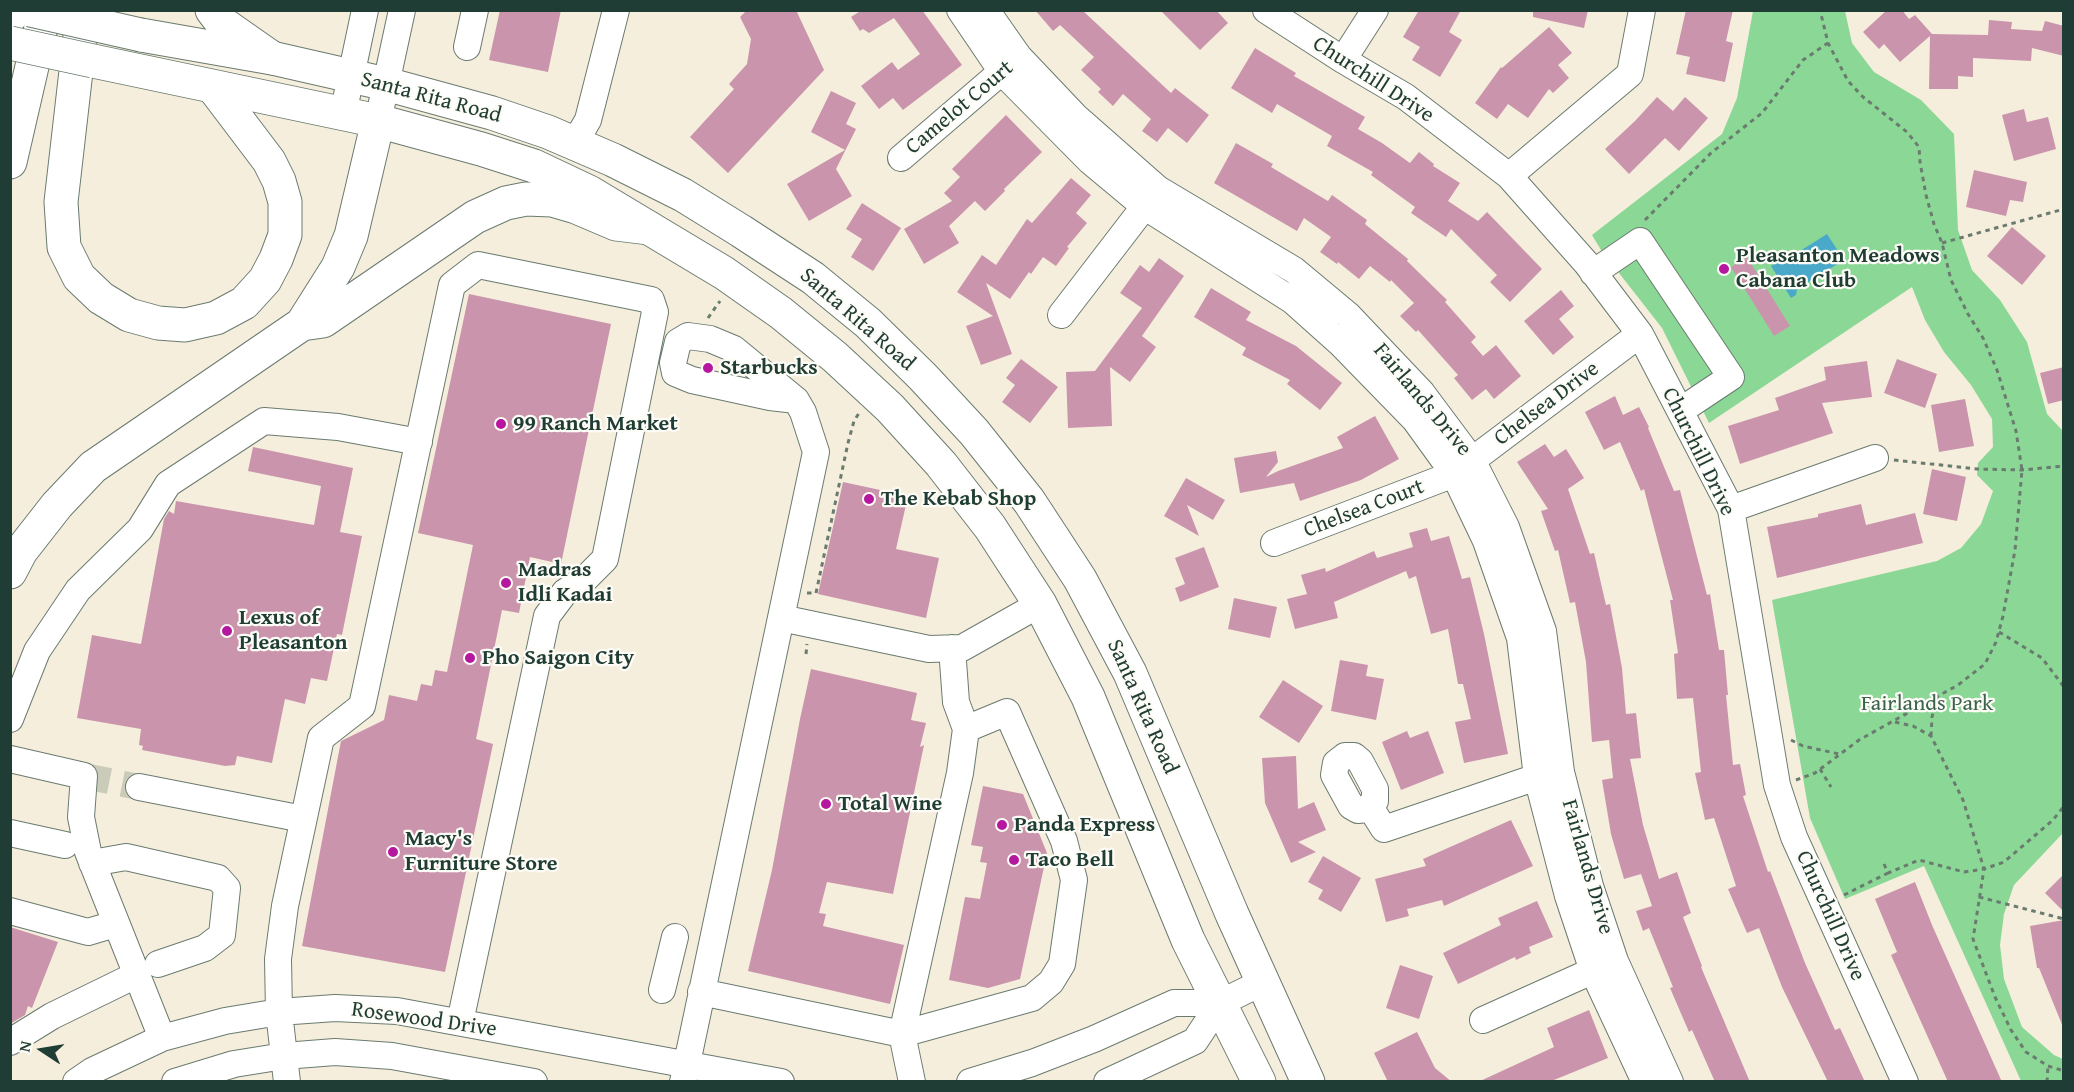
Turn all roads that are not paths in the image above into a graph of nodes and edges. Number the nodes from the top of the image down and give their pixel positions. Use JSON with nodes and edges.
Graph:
{"nodes":[{"id":1,"x":12,"y":10,"type":"edge"},
{"id":2,"x":30,"y":10,"type":"edge"},
{"id":3,"x":45,"y":10,"type":"edge"},
{"id":4,"x":83,"y":10,"type":"edge"},
{"id":5,"x":212,"y":10,"type":"edge"},
{"id":6,"x":365,"y":10,"type":"edge"},
{"id":7,"x":402,"y":10,"type":"edge"},
{"id":8,"x":475,"y":10,"type":"edge"},
{"id":9,"x":616,"y":10,"type":"edge"},
{"id":10,"x":960,"y":10,"type":"edge"},
{"id":11,"x":986,"y":10,"type":"edge"},
{"id":12,"x":1266,"y":10,"type":"edge"},
{"id":13,"x":1376,"y":10,"type":"edge"},
{"id":14,"x":1642,"y":10,"type":"edge"},
{"id":15,"x":10,"y":16,"type":"edge"},
{"id":16,"x":10,"y":43,"type":"edge"},
{"id":17,"x":467,"y":47,"type":"dead end"},
{"id":18,"x":272,"y":58,"type":"junction"},
{"id":19,"x":1343,"y":60,"type":"junction"},
{"id":20,"x":1010,"y":65,"type":"junction"},
{"id":21,"x":351,"y":76,"type":"junction"},
{"id":22,"x":386,"y":84,"type":"junction"},
{"id":23,"x":213,"y":87,"type":"junction"},
{"id":24,"x":343,"y":114,"type":"junction"},
{"id":25,"x":378,"y":121,"type":"junction"},
{"id":26,"x":574,"y":144,"type":"junction"},
{"id":27,"x":901,"y":158,"type":"dead end"},
{"id":28,"x":10,"y":162,"type":"edge"},
{"id":29,"x":1509,"y":176,"type":"junction"},
{"id":30,"x":1151,"y":197,"type":"junction"},
{"id":31,"x":649,"y":228,"type":"junction"},
{"id":32,"x":1593,"y":273,"type":"junction"},
{"id":33,"x":1061,"y":315,"type":"dead end"},
{"id":34,"x":302,"y":324,"type":"junction"},
{"id":35,"x":1640,"y":334,"type":"junction"},
{"id":36,"x":796,"y":400,"type":"dead end"},
{"id":37,"x":1680,"y":411,"type":"junction"},
{"id":38,"x":418,"y":442,"type":"junction"},
{"id":39,"x":1875,"y":458,"type":"road end"},
{"id":40,"x":1463,"y":467,"type":"junction"},
{"id":41,"x":1731,"y":509,"type":"junction"},
{"id":42,"x":1274,"y":543,"type":"dead end"},
{"id":43,"x":10,"y":572,"type":"edge"},
{"id":44,"x":1040,"y":604,"type":"junction"},
{"id":45,"x":788,"y":620,"type":"junction"},
{"id":46,"x":952,"y":648,"type":"junction"},
{"id":47,"x":10,"y":720,"type":"edge"},
{"id":48,"x":966,"y":729,"type":"junction"},
{"id":49,"x":10,"y":759,"type":"edge"},
{"id":50,"x":1549,"y":775,"type":"junction"},
{"id":51,"x":139,"y":787,"type":"tunnel mouth"},
{"id":52,"x":1370,"y":807,"type":"dead end"},
{"id":53,"x":303,"y":819,"type":"junction"},
{"id":54,"x":10,"y":833,"type":"edge"},
{"id":55,"x":65,"y":845,"type":"dead end"},
{"id":56,"x":92,"y":862,"type":"junction"},
{"id":57,"x":10,"y":911,"type":"edge"},
{"id":58,"x":115,"y":924,"type":"junction"},
{"id":59,"x":675,"y":937,"type":"dead end"},
{"id":60,"x":1604,"y":966,"type":"junction"},
{"id":61,"x":147,"y":969,"type":"junction"},
{"id":62,"x":1263,"y":982,"type":"junction"},
{"id":63,"x":662,"y":990,"type":"dead end"},
{"id":64,"x":701,"y":992,"type":"junction"},
{"id":65,"x":1220,"y":1003,"type":"junction"},
{"id":66,"x":279,"y":1012,"type":"junction"},
{"id":67,"x":1483,"y":1020,"type":"dead end"},
{"id":68,"x":460,"y":1022,"type":"junction"},
{"id":69,"x":902,"y":1034,"type":"junction"},
{"id":70,"x":162,"y":1038,"type":"junction"},
{"id":71,"x":10,"y":1042,"type":"edge"},
{"id":72,"x":284,"y":1056,"type":"junction"},
{"id":73,"x":684,"y":1073,"type":"edge"},
{"id":74,"x":451,"y":1074,"type":"edge"},
{"id":75,"x":76,"y":1082,"type":"edge"},
{"id":76,"x":175,"y":1082,"type":"edge"},
{"id":77,"x":287,"y":1082,"type":"edge"},
{"id":78,"x":534,"y":1082,"type":"edge"},
{"id":79,"x":781,"y":1082,"type":"edge"},
{"id":80,"x":912,"y":1082,"type":"edge"},
{"id":81,"x":970,"y":1082,"type":"edge"},
{"id":82,"x":1107,"y":1082,"type":"edge"},
{"id":83,"x":1258,"y":1082,"type":"edge"},
{"id":84,"x":1308,"y":1082,"type":"edge"},
{"id":85,"x":1645,"y":1082,"type":"edge"},
{"id":86,"x":1670,"y":1082,"type":"edge"},
{"id":87,"x":1905,"y":1082,"type":"edge"}],
"edges":[{"from":1,"to":15,"type":"main road"},
{"from":2,"to":18,"type":"main road","name":"Santa Rita Road","bridge":true},
{"from":3,"to":28,"type":"main road"},
{"from":4,"to":23,"type":"main road"},
{"from":5,"to":18,"type":"main road"},
{"from":6,"to":21,"type":"street"},
{"from":7,"to":22,"type":"street"},
{"from":8,"to":17,"type":"street"},
{"from":9,"to":26,"type":"street"},
{"from":10,"to":20,"type":"street","name":"Fairlands Drive"},
{"from":11,"to":20,"type":"street","name":"Fairlands Drive"},
{"from":12,"to":19,"type":"street","name":"Churchill Drive"},
{"from":13,"to":19,"type":"street"},
{"from":14,"to":29,"type":"street"},
{"from":16,"to":23,"type":"main road","name":"Santa Rita Road","bridge":true},
{"from":18,"to":21,"type":"main road","name":"Santa Rita Road"},
{"from":19,"to":29,"type":"street","name":"Churchill Drive"},
{"from":20,"to":27,"type":"street","name":"Camelot Court"},
{"from":20,"to":30,"type":"street","name":"Fairlands Drive"},
{"from":21,"to":22,"type":"main road","name":"Santa Rita Road"},
{"from":21,"to":24,"type":"street"},
{"from":22,"to":25,"type":"street"},
{"from":22,"to":26,"type":"main road","name":"Santa Rita Road"},
{"from":23,"to":24,"type":"main road","name":"Santa Rita Road"},
{"from":24,"to":25,"type":"main road","name":"Santa Rita Road"},
{"from":25,"to":31,"type":"main road","name":"Santa Rita Road"},
{"from":25,"to":34,"type":"main road"},
{"from":26,"to":62,"type":"main road","name":"Santa Rita Road"},
{"from":29,"to":32,"type":"street","name":"Churchill Drive"},
{"from":30,"to":33,"type":"street"},
{"from":30,"to":40,"type":"street","name":"Fairlands Drive"},
{"from":31,"to":34,"type":"main road"},
{"from":31,"to":44,"type":"main road","name":"Santa Rita Road"},
{"from":32,"to":35,"type":"street","name":"Churchill Drive"},
{"from":32,"to":37,"type":"street"},
{"from":34,"to":43,"type":"main road"},
{"from":35,"to":37,"type":"street","name":"Churchill Drive"},
{"from":35,"to":40,"type":"street","name":"Chelsea Drive"},
{"from":36,"to":45,"type":"street"},
{"from":37,"to":41,"type":"street","name":"Churchill Drive"},
{"from":38,"to":47,"type":"street"},
{"from":38,"to":53,"type":"street"},
{"from":38,"to":68,"type":"street"},
{"from":39,"to":41,"type":"street"},
{"from":40,"to":42,"type":"street","name":"Chelsea Court"},
{"from":40,"to":50,"type":"street","name":"Fairlands Drive"},
{"from":41,"to":87,"type":"street","name":"Churchill Drive"},
{"from":44,"to":46,"type":"street"},
{"from":44,"to":65,"type":"main road","name":"Santa Rita Road"},
{"from":45,"to":46,"type":"street"},
{"from":45,"to":64,"type":"street"},
{"from":46,"to":48,"type":"street"},
{"from":48,"to":69,"type":"street"},
{"from":48,"to":69,"type":"street"},
{"from":49,"to":56,"type":"street"},
{"from":50,"to":52,"type":"street"},
{"from":50,"to":60,"type":"street","name":"Fairlands Drive"},
{"from":51,"to":53,"type":"street"},
{"from":53,"to":66,"type":"street"},
{"from":54,"to":55,"type":"street"},
{"from":56,"to":58,"type":"street"},
{"from":56,"to":61,"type":"street"},
{"from":57,"to":58,"type":"street"},
{"from":58,"to":61,"type":"street"},
{"from":59,"to":63,"type":"street"},
{"from":60,"to":67,"type":"street"},
{"from":60,"to":85,"type":"street","name":"Fairlands Drive"},
{"from":60,"to":86,"type":"street","name":"Fairlands Drive"},
{"from":61,"to":70,"type":"street"},
{"from":61,"to":71,"type":"street"},
{"from":62,"to":65,"type":"street"},
{"from":62,"to":84,"type":"main road","name":"Santa Rita Road"},
{"from":64,"to":69,"type":"street"},
{"from":64,"to":73,"type":"street"},
{"from":65,"to":81,"type":"street"},
{"from":65,"to":82,"type":"street"},
{"from":65,"to":83,"type":"main road","name":"Santa Rita Road"},
{"from":66,"to":68,"type":"street","name":"Rosewood Drive"},
{"from":66,"to":70,"type":"street","name":"Rosewood Drive"},
{"from":66,"to":72,"type":"street"},
{"from":68,"to":73,"type":"street","name":"Rosewood Drive"},
{"from":69,"to":80,"type":"street"},
{"from":70,"to":75,"type":"street","name":"Rosewood Drive"},
{"from":72,"to":74,"type":"street","name":"Rosewood Drive"},
{"from":72,"to":76,"type":"street","name":"Rosewood Drive"},
{"from":72,"to":77,"type":"street"},
{"from":73,"to":79,"type":"street","name":"Rosewood Drive"},
{"from":74,"to":78,"type":"street","name":"Rosewood Drive"}]}
